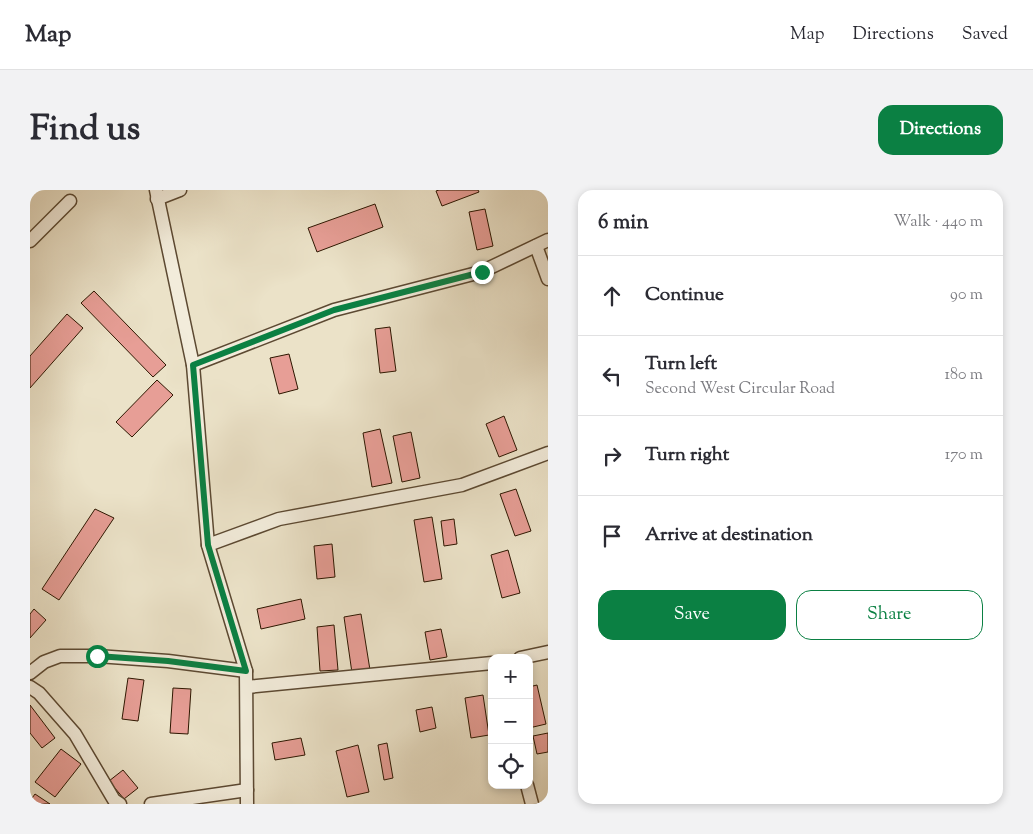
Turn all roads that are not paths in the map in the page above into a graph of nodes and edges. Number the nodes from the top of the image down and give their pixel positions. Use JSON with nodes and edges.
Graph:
{"nodes":[{"id":1,"x":180,"y":190,"type":"edge"},
{"id":2,"x":157,"y":195,"type":"edge"},
{"id":3,"x":70,"y":201,"type":"dead end"},
{"id":4,"x":548,"y":240,"type":"edge"},
{"id":5,"x":30,"y":241,"type":"edge"},
{"id":6,"x":536,"y":246,"type":"junction"},
{"id":7,"x":548,"y":279,"type":"edge"},
{"id":8,"x":193,"y":365,"type":"junction"},
{"id":9,"x":548,"y":453,"type":"edge"},
{"id":10,"x":208,"y":545,"type":"junction"},
{"id":11,"x":548,"y":652,"type":"edge"},
{"id":12,"x":533,"y":655,"type":"edge"},
{"id":13,"x":488,"y":663,"type":"edge"},
{"id":14,"x":246,"y":671,"type":"junction"},
{"id":15,"x":30,"y":673,"type":"edge"},
{"id":16,"x":247,"y":686,"type":"junction"},
{"id":17,"x":30,"y":687,"type":"edge"},
{"id":18,"x":528,"y":789,"type":"edge"},
{"id":19,"x":247,"y":790,"type":"junction"},
{"id":20,"x":120,"y":804,"type":"edge"},
{"id":21,"x":151,"y":804,"type":"edge"},
{"id":22,"x":247,"y":804,"type":"edge"},
{"id":23,"x":532,"y":804,"type":"edge"}],
"edges":[{"from":1,"to":2,"type":"street"},
{"from":2,"to":8,"type":"street"},
{"from":3,"to":5,"type":"street"},
{"from":4,"to":6,"type":"street"},
{"from":6,"to":7,"type":"street"},
{"from":6,"to":8,"type":"street"},
{"from":8,"to":10,"type":"street"},
{"from":9,"to":10,"type":"street"},
{"from":10,"to":14,"type":"street"},
{"from":11,"to":12,"type":"street"},
{"from":13,"to":16,"type":"street"},
{"from":14,"to":15,"type":"street"},
{"from":14,"to":16,"type":"street"},
{"from":16,"to":19,"type":"street"},
{"from":17,"to":20,"type":"street"},
{"from":18,"to":23,"type":"street"},
{"from":19,"to":21,"type":"street"},
{"from":19,"to":22,"type":"street"}]}
